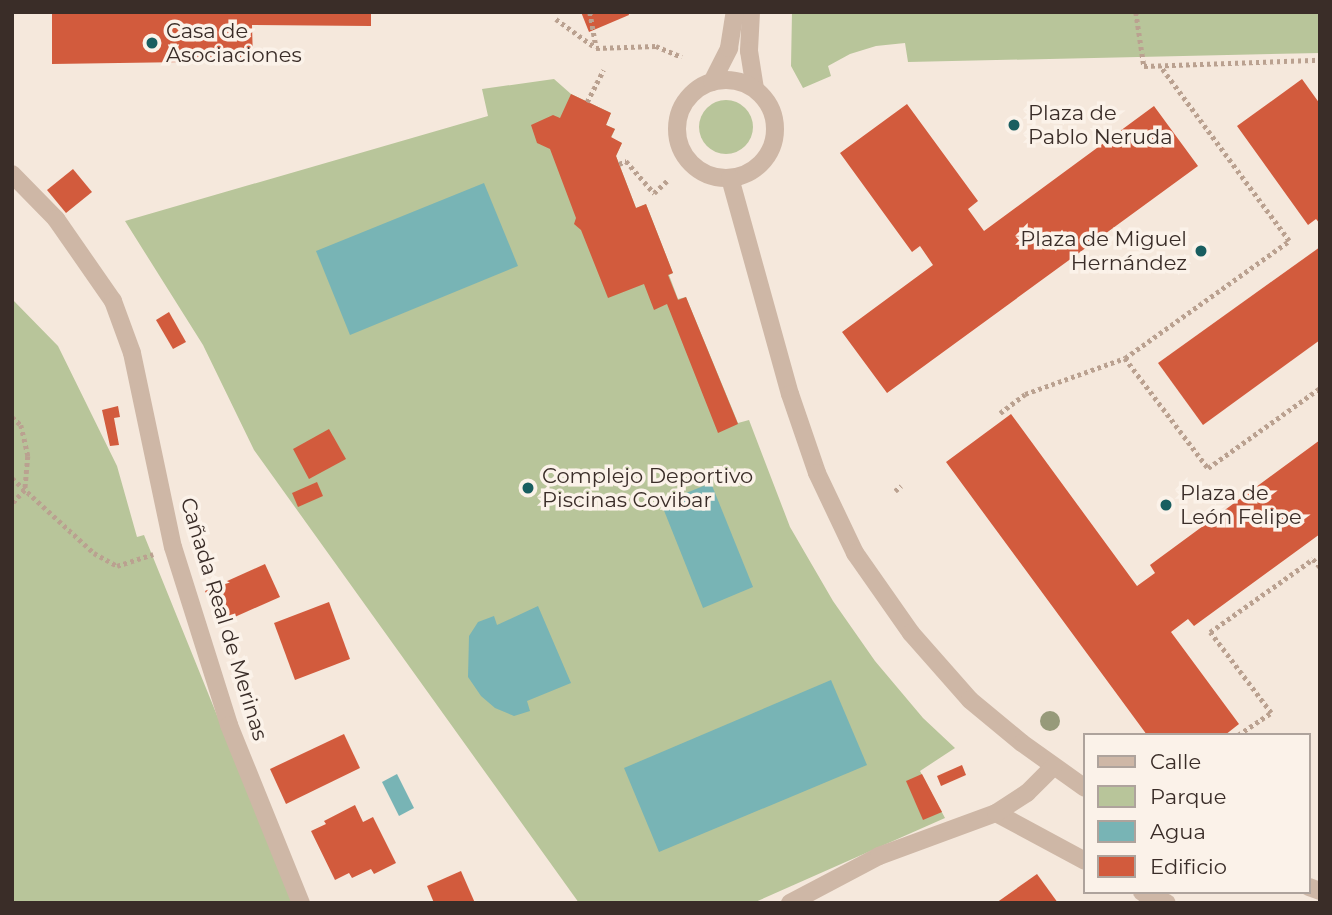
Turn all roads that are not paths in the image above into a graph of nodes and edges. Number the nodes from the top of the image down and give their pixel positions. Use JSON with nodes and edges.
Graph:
{"nodes":[{"id":1,"x":735,"y":12,"type":"edge"},
{"id":2,"x":751,"y":12,"type":"edge"},
{"id":3,"x":712,"y":82,"type":"junction"},
{"id":4,"x":755,"y":89,"type":"junction"},
{"id":5,"x":12,"y":174,"type":"edge"},
{"id":6,"x":730,"y":178,"type":"junction"},
{"id":7,"x":1053,"y":767,"type":"junction"},
{"id":8,"x":1084,"y":787,"type":"edge"},
{"id":9,"x":996,"y":813,"type":"junction"},
{"id":10,"x":1084,"y":860,"type":"edge"},
{"id":11,"x":1147,"y":894,"type":"edge"},
{"id":12,"x":300,"y":903,"type":"edge"},
{"id":13,"x":790,"y":903,"type":"edge"},
{"id":14,"x":1167,"y":903,"type":"edge"}],
"edges":[{"from":1,"to":3,"type":"street"},
{"from":2,"to":4,"type":"street"},
{"from":3,"to":4,"type":"street"},
{"from":3,"to":6,"type":"street"},
{"from":4,"to":6,"type":"street"},
{"from":5,"to":12,"type":"street","name":"Cañada Real de Merinas"},
{"from":6,"to":7,"type":"street"},
{"from":7,"to":8,"type":"street"},
{"from":7,"to":9,"type":"street"},
{"from":9,"to":10,"type":"street"},
{"from":9,"to":13,"type":"street"},
{"from":11,"to":14,"type":"street"}]}
